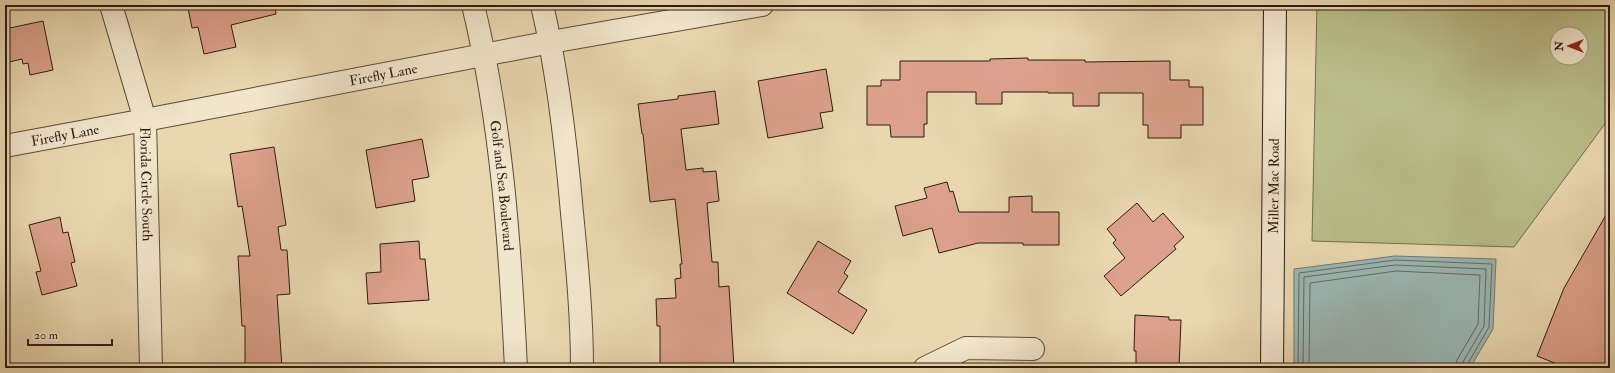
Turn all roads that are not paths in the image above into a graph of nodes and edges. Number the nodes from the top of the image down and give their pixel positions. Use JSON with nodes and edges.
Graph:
{"nodes":[{"id":1,"x":111,"y":5,"type":"edge"},
{"id":2,"x":473,"y":5,"type":"edge"},
{"id":3,"x":542,"y":5,"type":"edge"},
{"id":4,"x":762,"y":5,"type":"edge"},
{"id":5,"x":1275,"y":5,"type":"edge"},
{"id":6,"x":551,"y":42,"type":"junction"},
{"id":7,"x":485,"y":54,"type":"junction"},
{"id":8,"x":145,"y":120,"type":"junction"},
{"id":9,"x":5,"y":146,"type":"edge"},
{"id":10,"x":1033,"y":349,"type":"dead end"},
{"id":11,"x":151,"y":368,"type":"edge"},
{"id":12,"x":516,"y":368,"type":"edge"},
{"id":13,"x":582,"y":368,"type":"edge"},
{"id":14,"x":925,"y":368,"type":"edge"},
{"id":15,"x":1272,"y":368,"type":"edge"}],
"edges":[{"from":1,"to":8,"type":"street","name":"Florida Circle South"},
{"from":2,"to":7,"type":"street","name":"Golf and Sea Boulevard"},
{"from":3,"to":6,"type":"street"},
{"from":4,"to":6,"type":"street","name":"Firefly Lane"},
{"from":5,"to":15,"type":"street","name":"Miller Mac Road"},
{"from":6,"to":7,"type":"street","name":"Firefly Lane"},
{"from":6,"to":13,"type":"street"},
{"from":7,"to":8,"type":"street","name":"Firefly Lane"},
{"from":7,"to":12,"type":"street","name":"Golf and Sea Boulevard"},
{"from":8,"to":9,"type":"street","name":"Firefly Lane"},
{"from":8,"to":11,"type":"street","name":"Florida Circle South"},
{"from":10,"to":14,"type":"street"}]}
